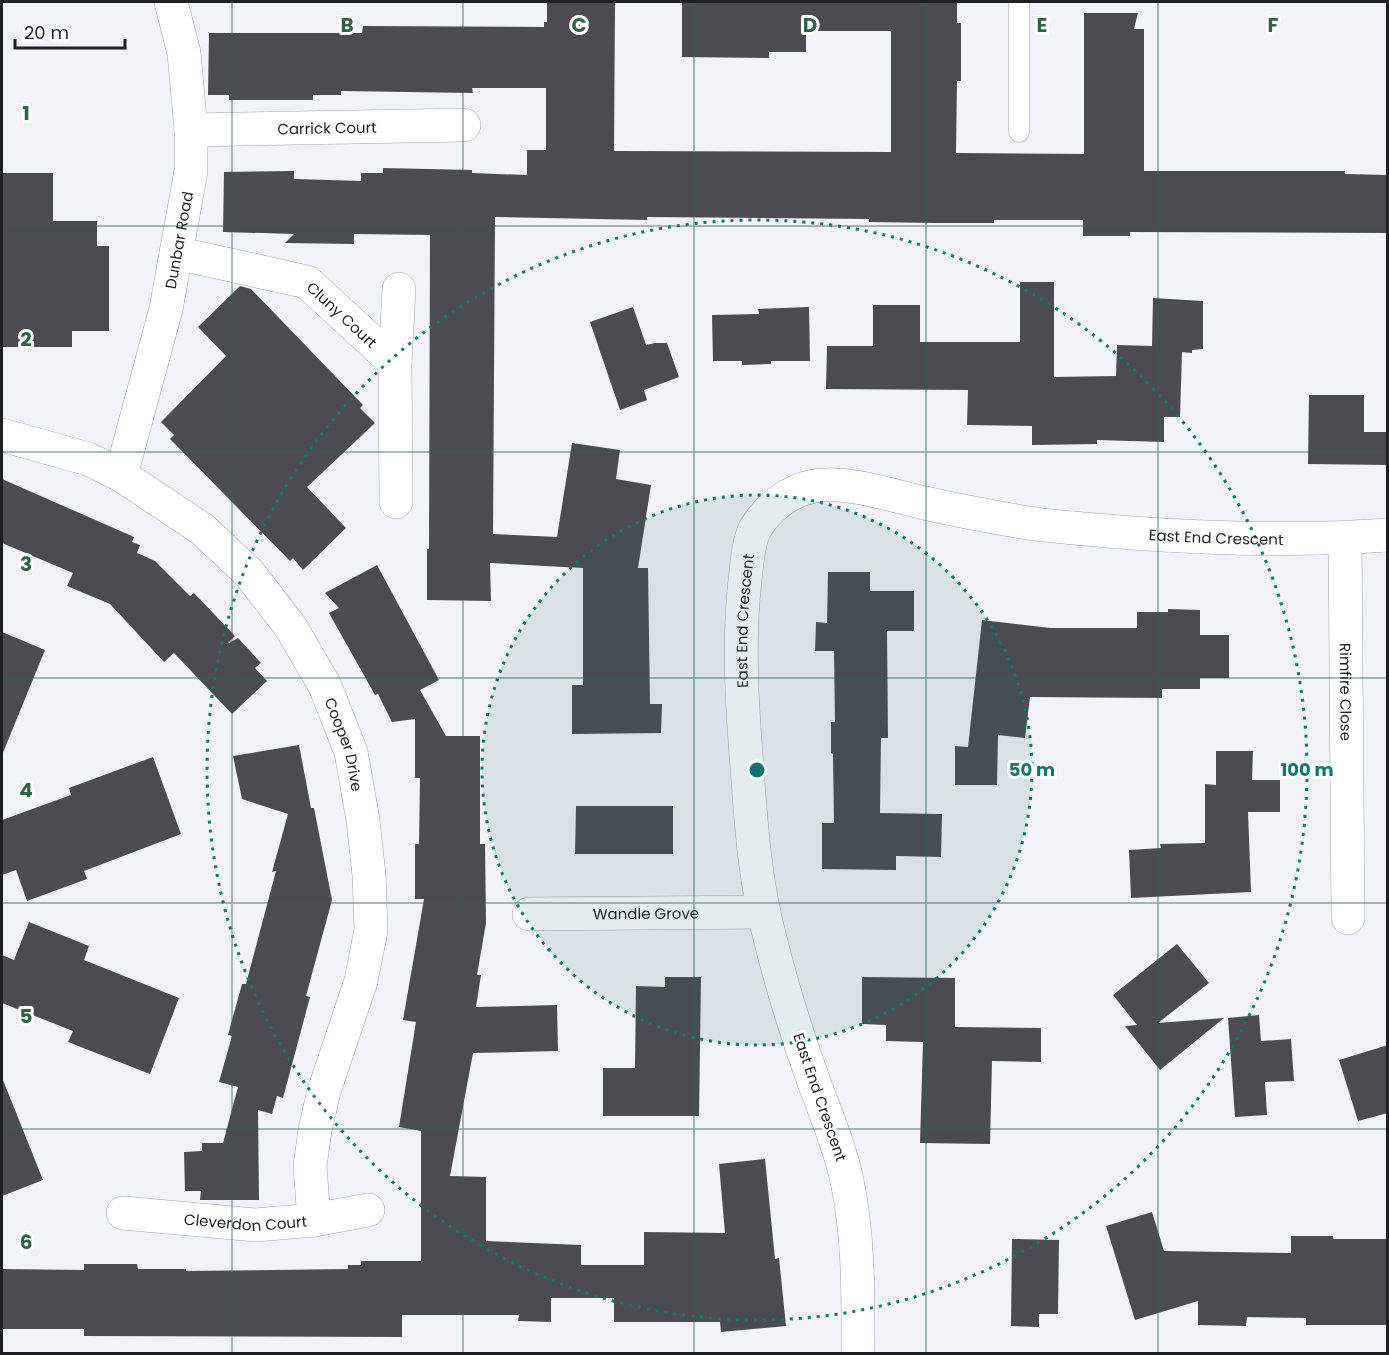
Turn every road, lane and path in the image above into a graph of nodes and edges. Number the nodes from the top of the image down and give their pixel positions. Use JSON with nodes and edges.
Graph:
{"nodes":[{"id":1,"x":171,"y":2,"type":"edge"},
{"id":2,"x":1019,"y":2,"type":"edge"},
{"id":3,"x":464,"y":125,"type":"dead end"},
{"id":4,"x":190,"y":130,"type":"junction"},
{"id":5,"x":1019,"y":132,"type":"dead end"},
{"id":6,"x":176,"y":253,"type":"junction"},
{"id":7,"x":399,"y":289,"type":"dead end"},
{"id":8,"x":395,"y":363,"type":"junction"},
{"id":9,"x":2,"y":435,"type":"edge"},
{"id":10,"x":121,"y":475,"type":"junction"},
{"id":11,"x":396,"y":502,"type":"dead end"},
{"id":12,"x":1388,"y":535,"type":"edge"},
{"id":13,"x":1345,"y":538,"type":"junction"},
{"id":14,"x":763,"y":912,"type":"junction"},
{"id":15,"x":529,"y":914,"type":"dead end"},
{"id":16,"x":1348,"y":918,"type":"dead end"},
{"id":17,"x":368,"y":1210,"type":"dead end"},
{"id":18,"x":123,"y":1213,"type":"dead end"},
{"id":19,"x":314,"y":1220,"type":"junction"},
{"id":20,"x":858,"y":1353,"type":"edge"}],
"edges":[{"from":1,"to":4,"type":"street","name":"Dunbar Road"},
{"from":2,"to":5,"type":"lane"},
{"from":3,"to":4,"type":"street","name":"Carrick Court"},
{"from":4,"to":6,"type":"street","name":"Dunbar Road"},
{"from":6,"to":8,"type":"street","name":"Cluny Court"},
{"from":6,"to":10,"type":"street","name":"Dunbar Road"},
{"from":7,"to":8,"type":"street","name":"Cluny Court"},
{"from":8,"to":11,"type":"street","name":"Cluny Court"},
{"from":9,"to":10,"type":"street","name":"Cooper Drive"},
{"from":10,"to":19,"type":"street","name":"Cooper Drive"},
{"from":12,"to":13,"type":"street","name":"East End Crescent"},
{"from":13,"to":14,"type":"street","name":"East End Crescent"},
{"from":13,"to":16,"type":"street","name":"Rimfire Close"},
{"from":14,"to":15,"type":"street","name":"Wandle Grove"},
{"from":14,"to":20,"type":"street","name":"East End Crescent"},
{"from":17,"to":19,"type":"street","name":"Cleverdon Court"},
{"from":18,"to":19,"type":"street","name":"Cleverdon Court"}]}
